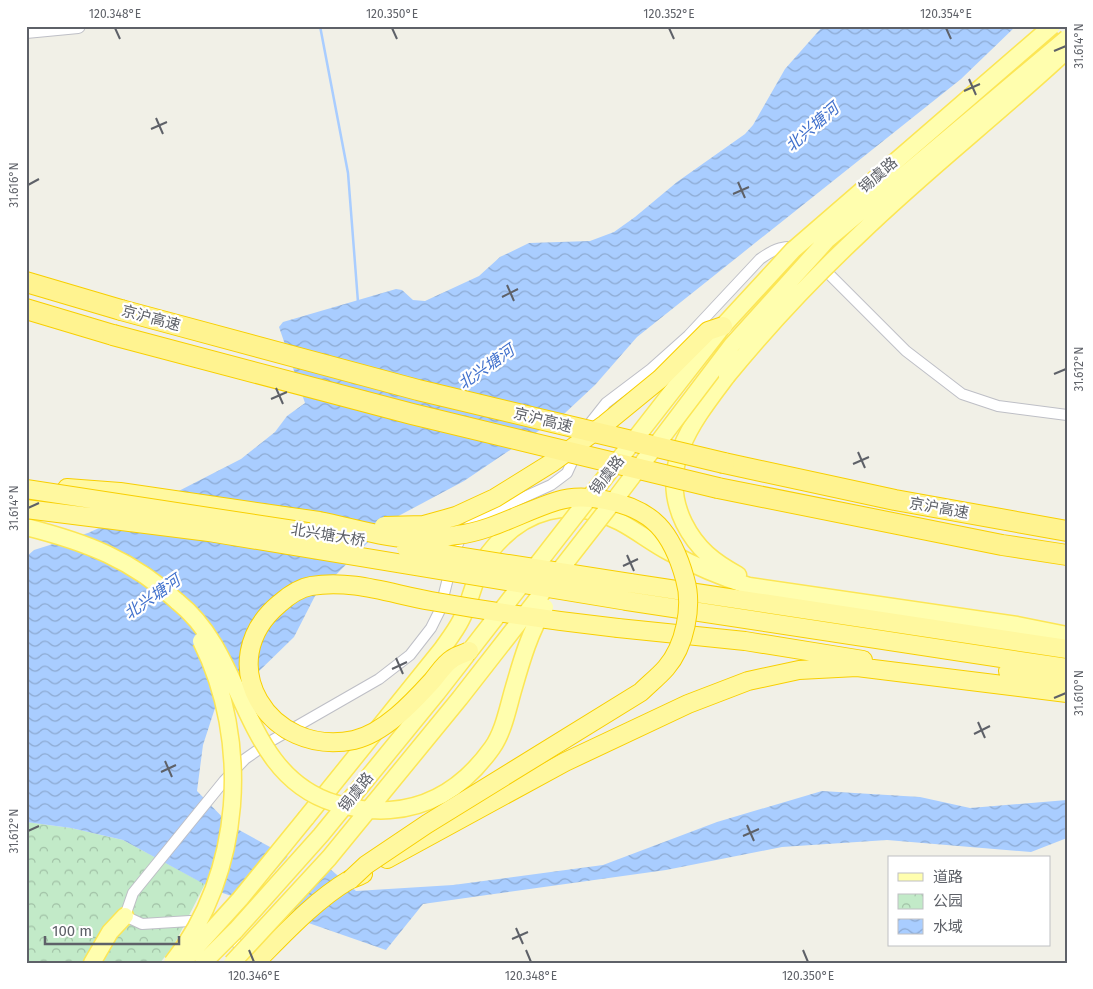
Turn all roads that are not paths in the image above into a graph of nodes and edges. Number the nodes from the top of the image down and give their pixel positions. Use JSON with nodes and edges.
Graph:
{"nodes":[{"id":1,"x":38,"y":26,"type":"edge"},
{"id":2,"x":78,"y":26,"type":"edge"},
{"id":3,"x":1052,"y":26,"type":"edge"},
{"id":4,"x":26,"y":27,"type":"edge"},
{"id":5,"x":26,"y":31,"type":"edge"},
{"id":6,"x":1067,"y":38,"type":"edge"},
{"id":7,"x":1067,"y":50,"type":"edge"},
{"id":8,"x":26,"y":282,"type":"edge"},
{"id":9,"x":26,"y":309,"type":"edge"},
{"id":10,"x":724,"y":326,"type":"junction"},
{"id":11,"x":1067,"y":415,"type":"edge"},
{"id":12,"x":26,"y":484,"type":"edge"},
{"id":13,"x":26,"y":490,"type":"edge"},
{"id":14,"x":26,"y":509,"type":"edge"},
{"id":15,"x":319,"y":521,"type":"junction"},
{"id":16,"x":26,"y":527,"type":"edge"},
{"id":17,"x":1067,"y":530,"type":"edge"},
{"id":18,"x":573,"y":554,"type":"junction"},
{"id":19,"x":1067,"y":555,"type":"edge"},
{"id":20,"x":760,"y":586,"type":"junction"},
{"id":21,"x":628,"y":592,"type":"junction"},
{"id":22,"x":178,"y":602,"type":"junction"},
{"id":23,"x":1067,"y":635,"type":"edge"},
{"id":24,"x":1067,"y":649,"type":"edge"},
{"id":25,"x":469,"y":652,"type":"junction"},
{"id":26,"x":983,"y":656,"type":"junction"},
{"id":27,"x":1067,"y":668,"type":"edge"},
{"id":28,"x":968,"y":680,"type":"junction"},
{"id":29,"x":1067,"y":682,"type":"edge"},
{"id":30,"x":1067,"y":693,"type":"edge"},
{"id":31,"x":350,"y":880,"type":"junction"},
{"id":32,"x":125,"y":916,"type":"junction"},
{"id":33,"x":92,"y":963,"type":"edge"},
{"id":34,"x":172,"y":963,"type":"edge"},
{"id":35,"x":182,"y":963,"type":"edge"},
{"id":36,"x":203,"y":963,"type":"edge"},
{"id":37,"x":232,"y":963,"type":"edge"},
{"id":38,"x":250,"y":963,"type":"edge"},
{"id":39,"x":255,"y":963,"type":"edge"}],
"edges":[{"from":1,"to":4,"type":"street"},
{"from":2,"to":5,"type":"street"},
{"from":3,"to":10,"type":"main road","name":"锡虞路","bridge":true},
{"from":6,"to":18,"type":"main road","name":"锡虞路","bridge":true},
{"from":7,"to":20,"type":"main road","bridge":true},
{"from":8,"to":17,"type":"highway","name":"京沪高速","bridge":true},
{"from":9,"to":19,"type":"highway","name":"京沪高速","bridge":true},
{"from":10,"to":15,"type":"highway","bridge":true},
{"from":10,"to":25,"type":"main road","name":"锡虞路","bridge":true},
{"from":11,"to":32,"type":"street"},
{"from":12,"to":15,"type":"highway"},
{"from":13,"to":21,"type":"highway","name":"北兴塘大桥","bridge":true},
{"from":14,"to":21,"type":"highway","name":"北兴塘大桥","bridge":true},
{"from":15,"to":31,"type":"highway","bridge":true},
{"from":16,"to":22,"type":"main road"},
{"from":18,"to":22,"type":"main road","bridge":true},
{"from":18,"to":37,"type":"main road","name":"锡虞路","bridge":true},
{"from":20,"to":23,"type":"main road"},
{"from":20,"to":35,"type":"main road","bridge":true},
{"from":21,"to":24,"type":"highway"},
{"from":21,"to":26,"type":"highway"},
{"from":22,"to":34,"type":"main road","bridge":true},
{"from":25,"to":28,"type":"highway","bridge":true},
{"from":25,"to":36,"type":"main road","name":"锡虞路","bridge":true},
{"from":26,"to":27,"type":"highway"},
{"from":26,"to":29,"type":"highway"},
{"from":28,"to":30,"type":"highway"},
{"from":28,"to":31,"type":"highway"},
{"from":31,"to":39,"type":"highway"},
{"from":32,"to":33,"type":"main road"},
{"from":32,"to":38,"type":"street"}]}
